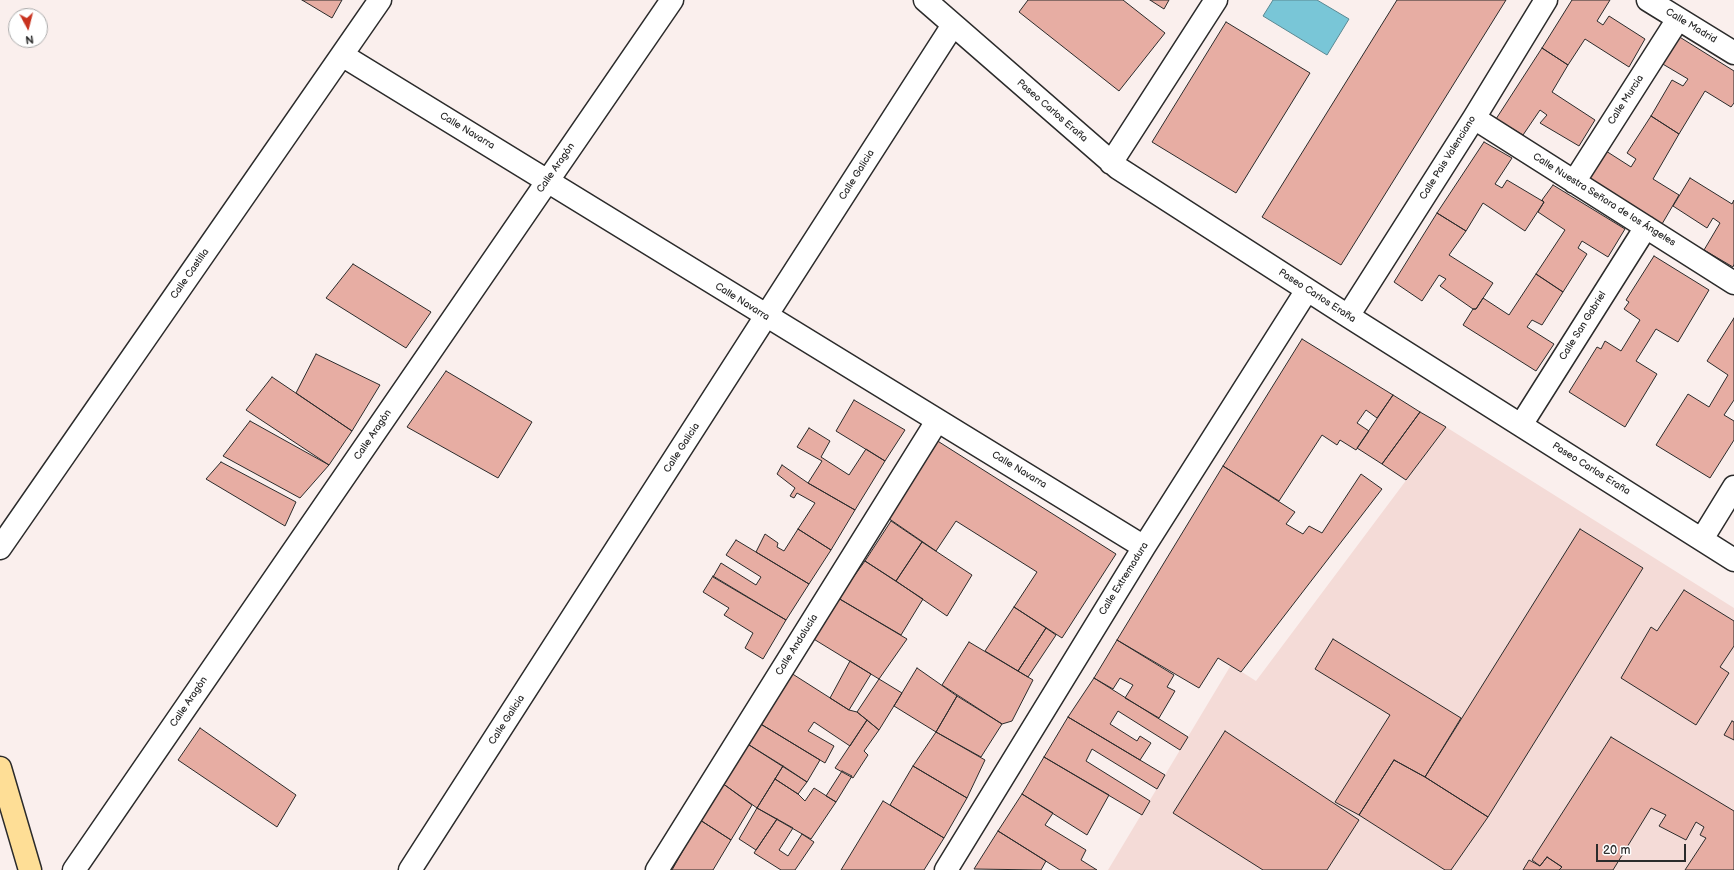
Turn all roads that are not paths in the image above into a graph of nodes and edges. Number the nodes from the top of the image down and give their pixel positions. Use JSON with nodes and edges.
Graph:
{"nodes":[{"id":1,"x":380,"y":0,"type":"edge"},
{"id":2,"x":672,"y":0,"type":"edge"},
{"id":3,"x":925,"y":0,"type":"edge"},
{"id":4,"x":1216,"y":0,"type":"edge"},
{"id":5,"x":1546,"y":0,"type":"edge"},
{"id":6,"x":1648,"y":0,"type":"edge"},
{"id":7,"x":1678,"y":19,"type":"junction"},
{"id":8,"x":953,"y":25,"type":"junction"},
{"id":9,"x":1734,"y":52,"type":"edge"},
{"id":10,"x":342,"y":55,"type":"junction"},
{"id":11,"x":1474,"y":118,"type":"junction"},
{"id":12,"x":1111,"y":162,"type":"junction"},
{"id":13,"x":548,"y":180,"type":"junction"},
{"id":14,"x":1574,"y":182,"type":"junction"},
{"id":15,"x":1646,"y":227,"type":"junction"},
{"id":16,"x":1734,"y":283,"type":"edge"},
{"id":17,"x":1307,"y":290,"type":"junction"},
{"id":18,"x":1348,"y":316,"type":"junction"},
{"id":19,"x":767,"y":317,"type":"junction"},
{"id":20,"x":938,"y":421,"type":"junction"},
{"id":21,"x":1521,"y":425,"type":"junction"},
{"id":22,"x":1734,"y":487,"type":"edge"},
{"id":23,"x":1702,"y":539,"type":"junction"},
{"id":24,"x":1144,"y":547,"type":"junction"},
{"id":25,"x":0,"y":548,"type":"edge"},
{"id":26,"x":1734,"y":560,"type":"edge"},
{"id":27,"x":0,"y":768,"type":"edge"},
{"id":28,"x":30,"y":870,"type":"edge"},
{"id":29,"x":74,"y":870,"type":"edge"},
{"id":30,"x":410,"y":870,"type":"edge"},
{"id":31,"x":657,"y":870,"type":"edge"},
{"id":32,"x":946,"y":870,"type":"edge"}],
"edges":[{"from":1,"to":10,"type":"street","name":"Calle Castilla"},
{"from":2,"to":13,"type":"street","name":"Calle Aragón"},
{"from":3,"to":8,"type":"street","name":"Paseo Carlos Eraña"},
{"from":4,"to":12,"type":"street"},
{"from":5,"to":11,"type":"street","name":"Calle Pais Valenciano"},
{"from":6,"to":7,"type":"street","name":"Calle Madrid"},
{"from":7,"to":9,"type":"street","name":"Calle Madrid"},
{"from":7,"to":14,"type":"street","name":"Calle Murcia"},
{"from":8,"to":12,"type":"street","name":"Paseo Carlos Eraña"},
{"from":8,"to":19,"type":"street","name":"Calle Galicia"},
{"from":10,"to":13,"type":"street","name":"Calle Navarra"},
{"from":10,"to":25,"type":"street","name":"Calle Castilla"},
{"from":11,"to":14,"type":"street","name":"Calle Nuestra Señora de los Ángeles"},
{"from":11,"to":18,"type":"street","name":"Calle Pais Valenciano"},
{"from":12,"to":17,"type":"street","name":"Paseo Carlos Eraña"},
{"from":13,"to":19,"type":"street","name":"Calle Navarra"},
{"from":13,"to":29,"type":"street","name":"Calle Aragón"},
{"from":14,"to":15,"type":"street","name":"Calle Nuestra Señora de los Ángeles"},
{"from":15,"to":16,"type":"street","name":"Calle Nuestra Señora de los Ángeles"},
{"from":15,"to":21,"type":"street","name":"Calle San Gabriel"},
{"from":17,"to":18,"type":"street","name":"Paseo Carlos Eraña"},
{"from":17,"to":24,"type":"street","name":"Calle Extremadura"},
{"from":18,"to":21,"type":"street","name":"Paseo Carlos Eraña"},
{"from":19,"to":20,"type":"street","name":"Calle Navarra"},
{"from":19,"to":30,"type":"street","name":"Calle Galicia"},
{"from":20,"to":24,"type":"street","name":"Calle Navarra"},
{"from":20,"to":31,"type":"street","name":"Calle Andalucía"},
{"from":21,"to":23,"type":"street","name":"Paseo Carlos Eraña"},
{"from":22,"to":23,"type":"street"},
{"from":23,"to":26,"type":"street","name":"Paseo Carlos Eraña"},
{"from":24,"to":32,"type":"street","name":"Calle Extremadura"},
{"from":27,"to":28,"type":"main road"}]}
